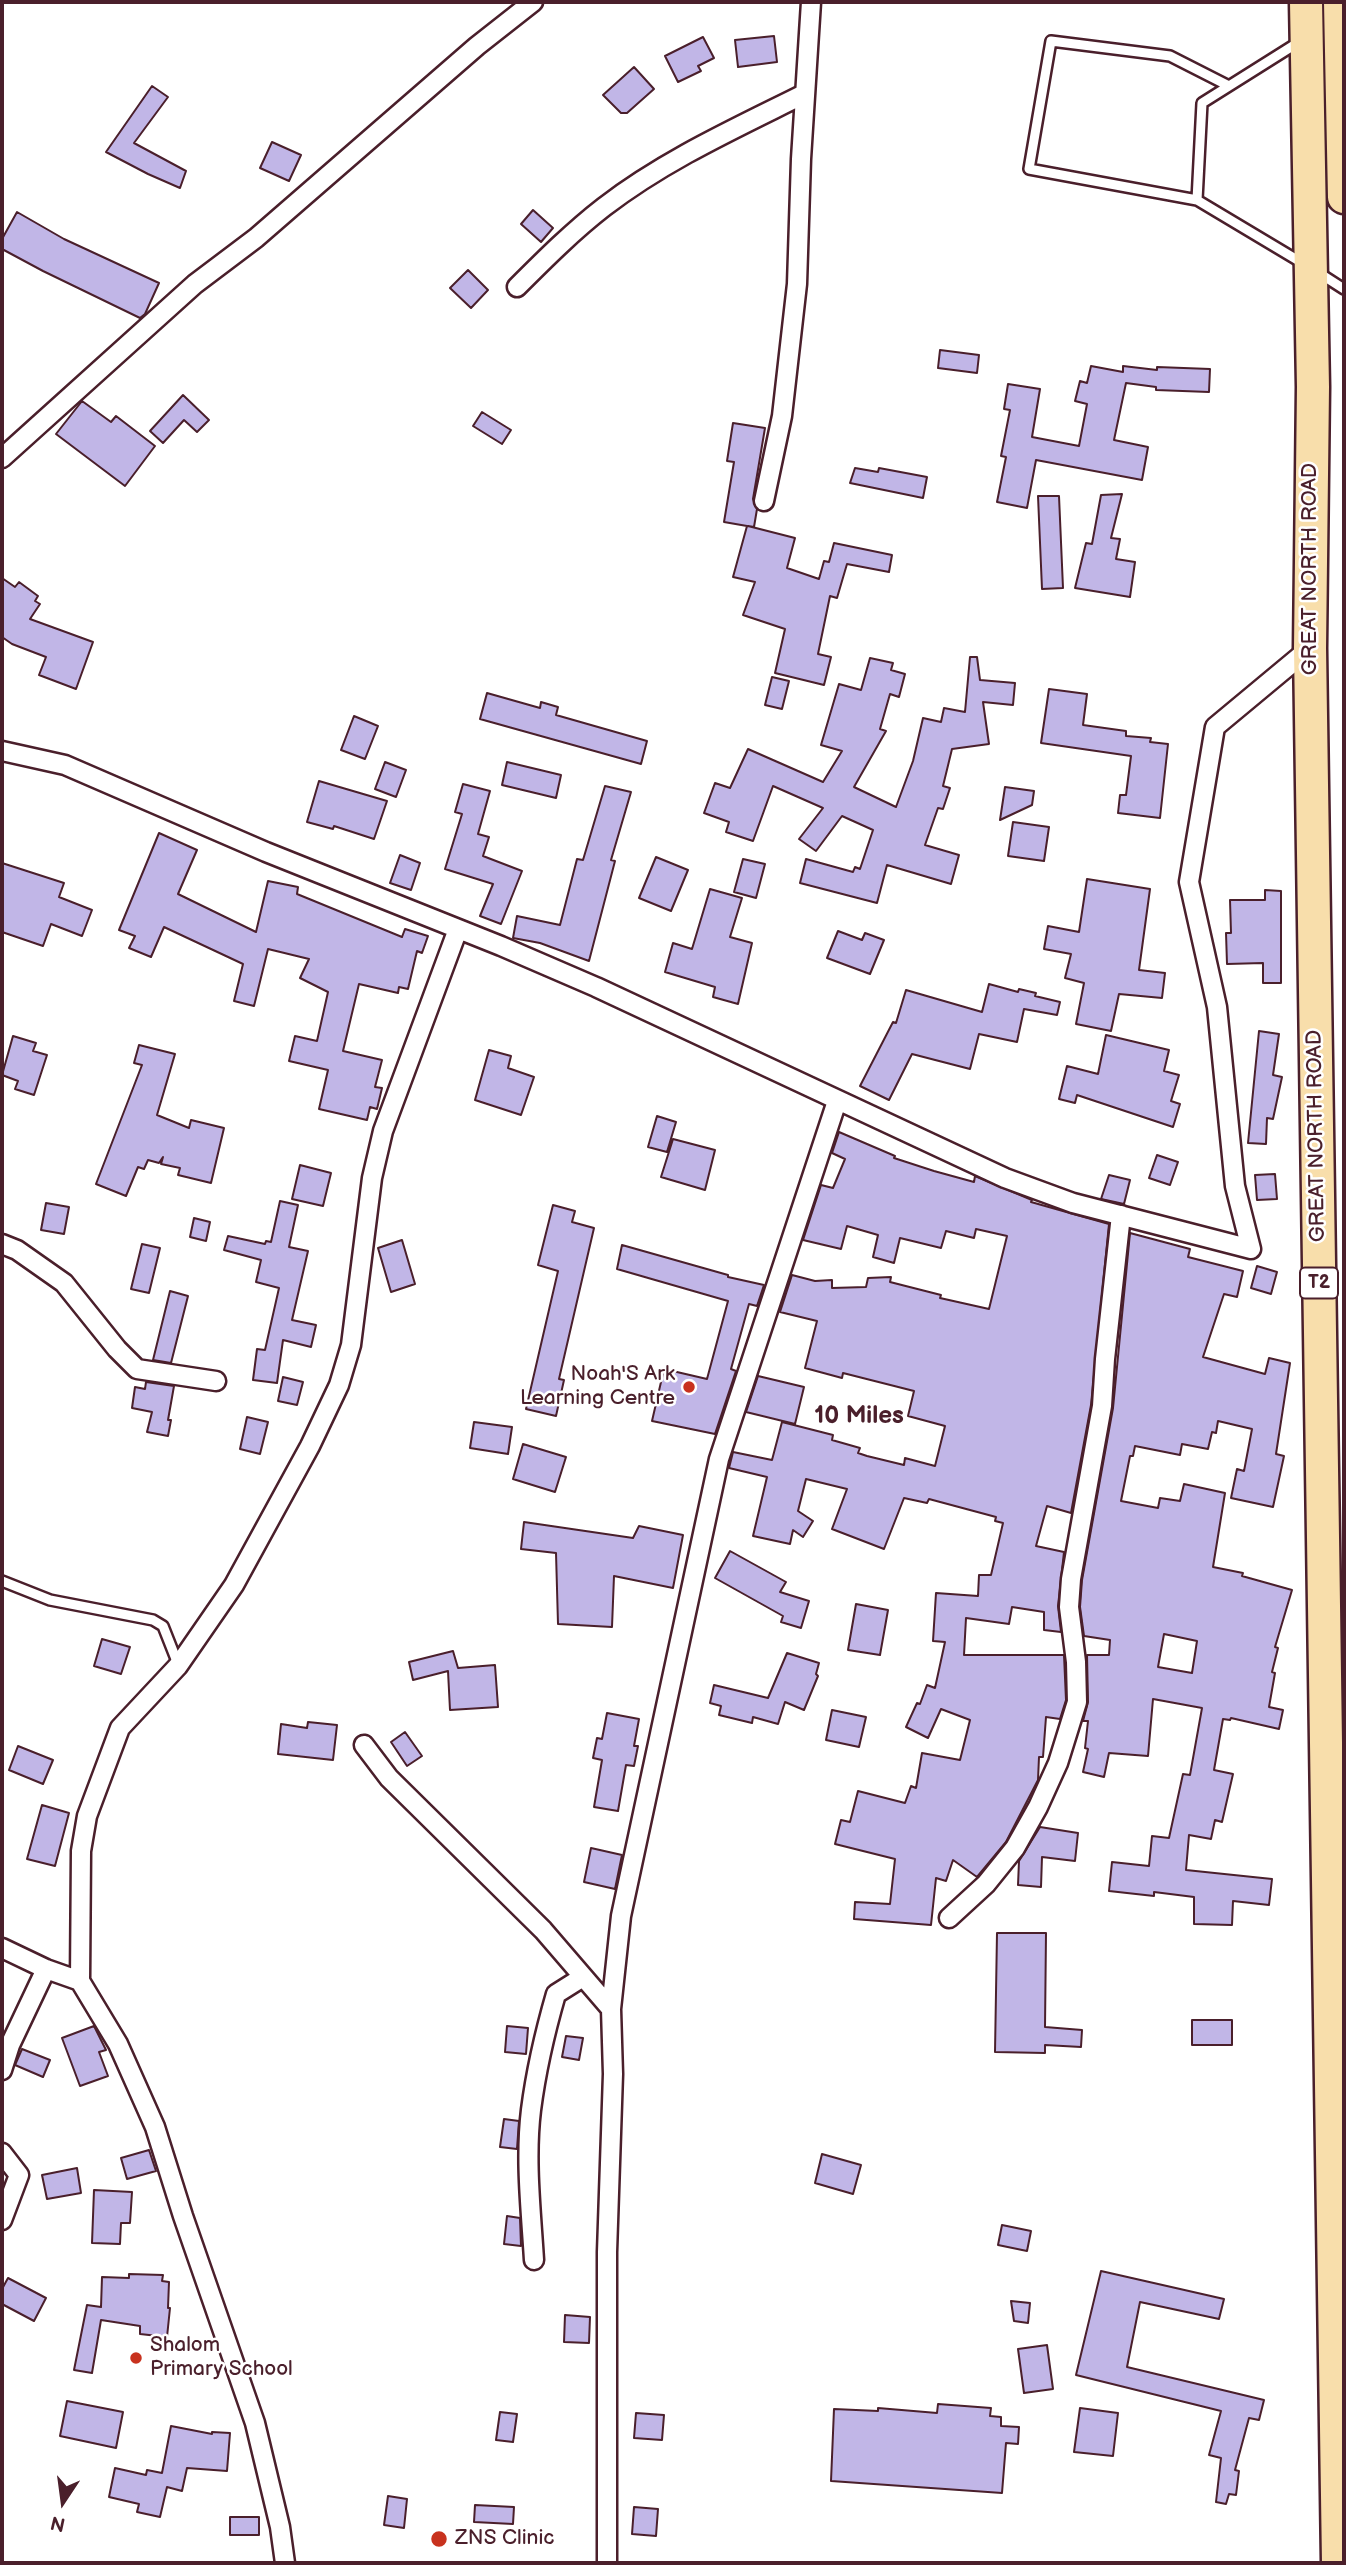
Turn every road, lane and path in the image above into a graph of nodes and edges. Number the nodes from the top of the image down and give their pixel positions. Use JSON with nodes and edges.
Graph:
{"nodes":[{"id":1,"x":533,"y":2,"type":"edge"},
{"id":2,"x":811,"y":2,"type":"edge"},
{"id":3,"x":1306,"y":2,"type":"edge"},
{"id":4,"x":1327,"y":23,"type":"edge"},
{"id":5,"x":1229,"y":86,"type":"junction"},
{"id":6,"x":804,"y":94,"type":"junction"},
{"id":7,"x":1344,"y":197,"type":"edge"},
{"id":8,"x":1197,"y":200,"type":"junction"},
{"id":9,"x":1310,"y":268,"type":"junction"},
{"id":10,"x":517,"y":287,"type":"dead end"},
{"id":11,"x":1344,"y":289,"type":"edge"},
{"id":12,"x":2,"y":457,"type":"edge"},
{"id":13,"x":764,"y":500,"type":"dead end"},
{"id":14,"x":1310,"y":648,"type":"junction"},
{"id":15,"x":2,"y":751,"type":"edge"},
{"id":16,"x":458,"y":929,"type":"junction"},
{"id":17,"x":837,"y":1101,"type":"junction"},
{"id":18,"x":1121,"y":1215,"type":"junction"},
{"id":19,"x":2,"y":1244,"type":"edge"},
{"id":20,"x":216,"y":1381,"type":"dead end"},
{"id":21,"x":2,"y":1581,"type":"edge"},
{"id":22,"x":178,"y":1666,"type":"junction"},
{"id":23,"x":363,"y":1745,"type":"dead end"},
{"id":24,"x":949,"y":1918,"type":"dead end"},
{"id":25,"x":2,"y":1948,"type":"edge"},
{"id":26,"x":46,"y":1969,"type":"junction"},
{"id":27,"x":583,"y":1977,"type":"junction"},
{"id":28,"x":80,"y":1981,"type":"junction"},
{"id":29,"x":611,"y":2009,"type":"junction"},
{"id":30,"x":2,"y":2070,"type":"edge"},
{"id":31,"x":2,"y":2152,"type":"edge"},
{"id":32,"x":2,"y":2220,"type":"edge"},
{"id":33,"x":534,"y":2260,"type":"dead end"},
{"id":34,"x":285,"y":2563,"type":"edge"},
{"id":35,"x":607,"y":2563,"type":"edge"},
{"id":36,"x":1338,"y":2563,"type":"edge"}],
"edges":[{"from":1,"to":12,"type":"street"},
{"from":2,"to":6,"type":"street"},
{"from":3,"to":4,"type":"highway","name":"GREAT NORTH ROAD","number":"T2"},
{"from":4,"to":5,"type":"lane"},
{"from":4,"to":7,"type":"highway","name":"GREAT NORTH ROAD","number":"T2"},
{"from":4,"to":9,"type":"highway","name":"GREAT NORTH ROAD","number":"T2"},
{"from":5,"to":8,"type":"lane"},
{"from":5,"to":8,"type":"lane"},
{"from":6,"to":10,"type":"street"},
{"from":6,"to":13,"type":"street"},
{"from":8,"to":9,"type":"lane"},
{"from":9,"to":11,"type":"lane"},
{"from":9,"to":14,"type":"highway","name":"GREAT NORTH ROAD","number":"T2"},
{"from":14,"to":18,"type":"street"},
{"from":14,"to":36,"type":"highway","name":"GREAT NORTH ROAD","number":"T2"},
{"from":15,"to":16,"type":"street"},
{"from":16,"to":17,"type":"street"},
{"from":16,"to":22,"type":"street"},
{"from":17,"to":18,"type":"street"},
{"from":17,"to":29,"type":"street"},
{"from":18,"to":24,"type":"street"},
{"from":19,"to":20,"type":"street"},
{"from":21,"to":22,"type":"lane"},
{"from":22,"to":28,"type":"street"},
{"from":23,"to":27,"type":"street"},
{"from":25,"to":26,"type":"street"},
{"from":26,"to":28,"type":"street"},
{"from":26,"to":30,"type":"street"},
{"from":27,"to":29,"type":"street"},
{"from":27,"to":33,"type":"street"},
{"from":28,"to":34,"type":"street"},
{"from":29,"to":35,"type":"street"},
{"from":31,"to":32,"type":"street"}]}
